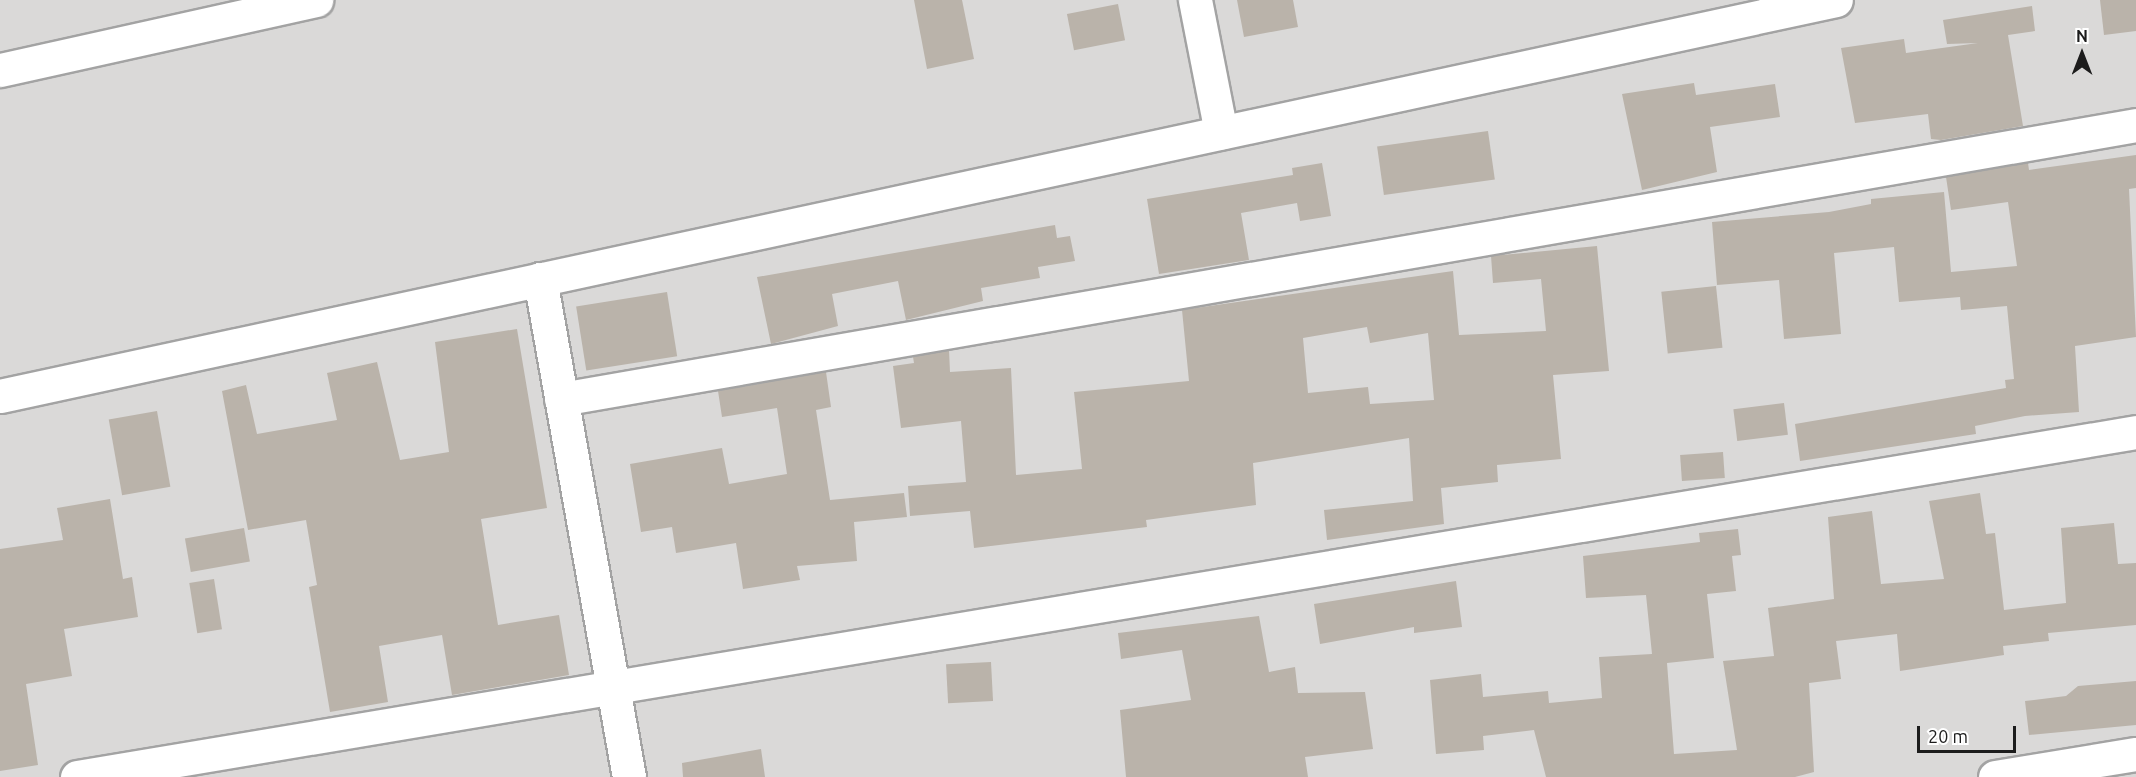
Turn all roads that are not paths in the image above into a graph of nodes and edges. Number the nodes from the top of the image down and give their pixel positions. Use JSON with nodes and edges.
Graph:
{"nodes":[{"id":1,"x":316,"y":0,"type":"edge"},
{"id":2,"x":1195,"y":0,"type":"edge"},
{"id":3,"x":1836,"y":0,"type":"edge"},
{"id":4,"x":0,"y":70,"type":"edge"},
{"id":5,"x":2136,"y":125,"type":"edge"},
{"id":6,"x":1221,"y":132,"type":"junction"},
{"id":7,"x":540,"y":279,"type":"junction"},
{"id":8,"x":0,"y":396,"type":"edge"},
{"id":9,"x":561,"y":399,"type":"junction"},
{"id":10,"x":2136,"y":432,"type":"edge"},
{"id":11,"x":614,"y":688,"type":"junction"},
{"id":12,"x":2136,"y":754,"type":"edge"},
{"id":13,"x":77,"y":777,"type":"edge"},
{"id":14,"x":629,"y":777,"type":"edge"},
{"id":15,"x":1995,"y":777,"type":"edge"}],
"edges":[{"from":1,"to":4,"type":"street"},
{"from":2,"to":6,"type":"street"},
{"from":3,"to":6,"type":"street"},
{"from":5,"to":9,"type":"street"},
{"from":6,"to":7,"type":"street"},
{"from":7,"to":8,"type":"street"},
{"from":7,"to":9,"type":"street"},
{"from":9,"to":11,"type":"street"},
{"from":10,"to":11,"type":"street"},
{"from":11,"to":13,"type":"street"},
{"from":11,"to":14,"type":"street"},
{"from":12,"to":15,"type":"street"}]}
